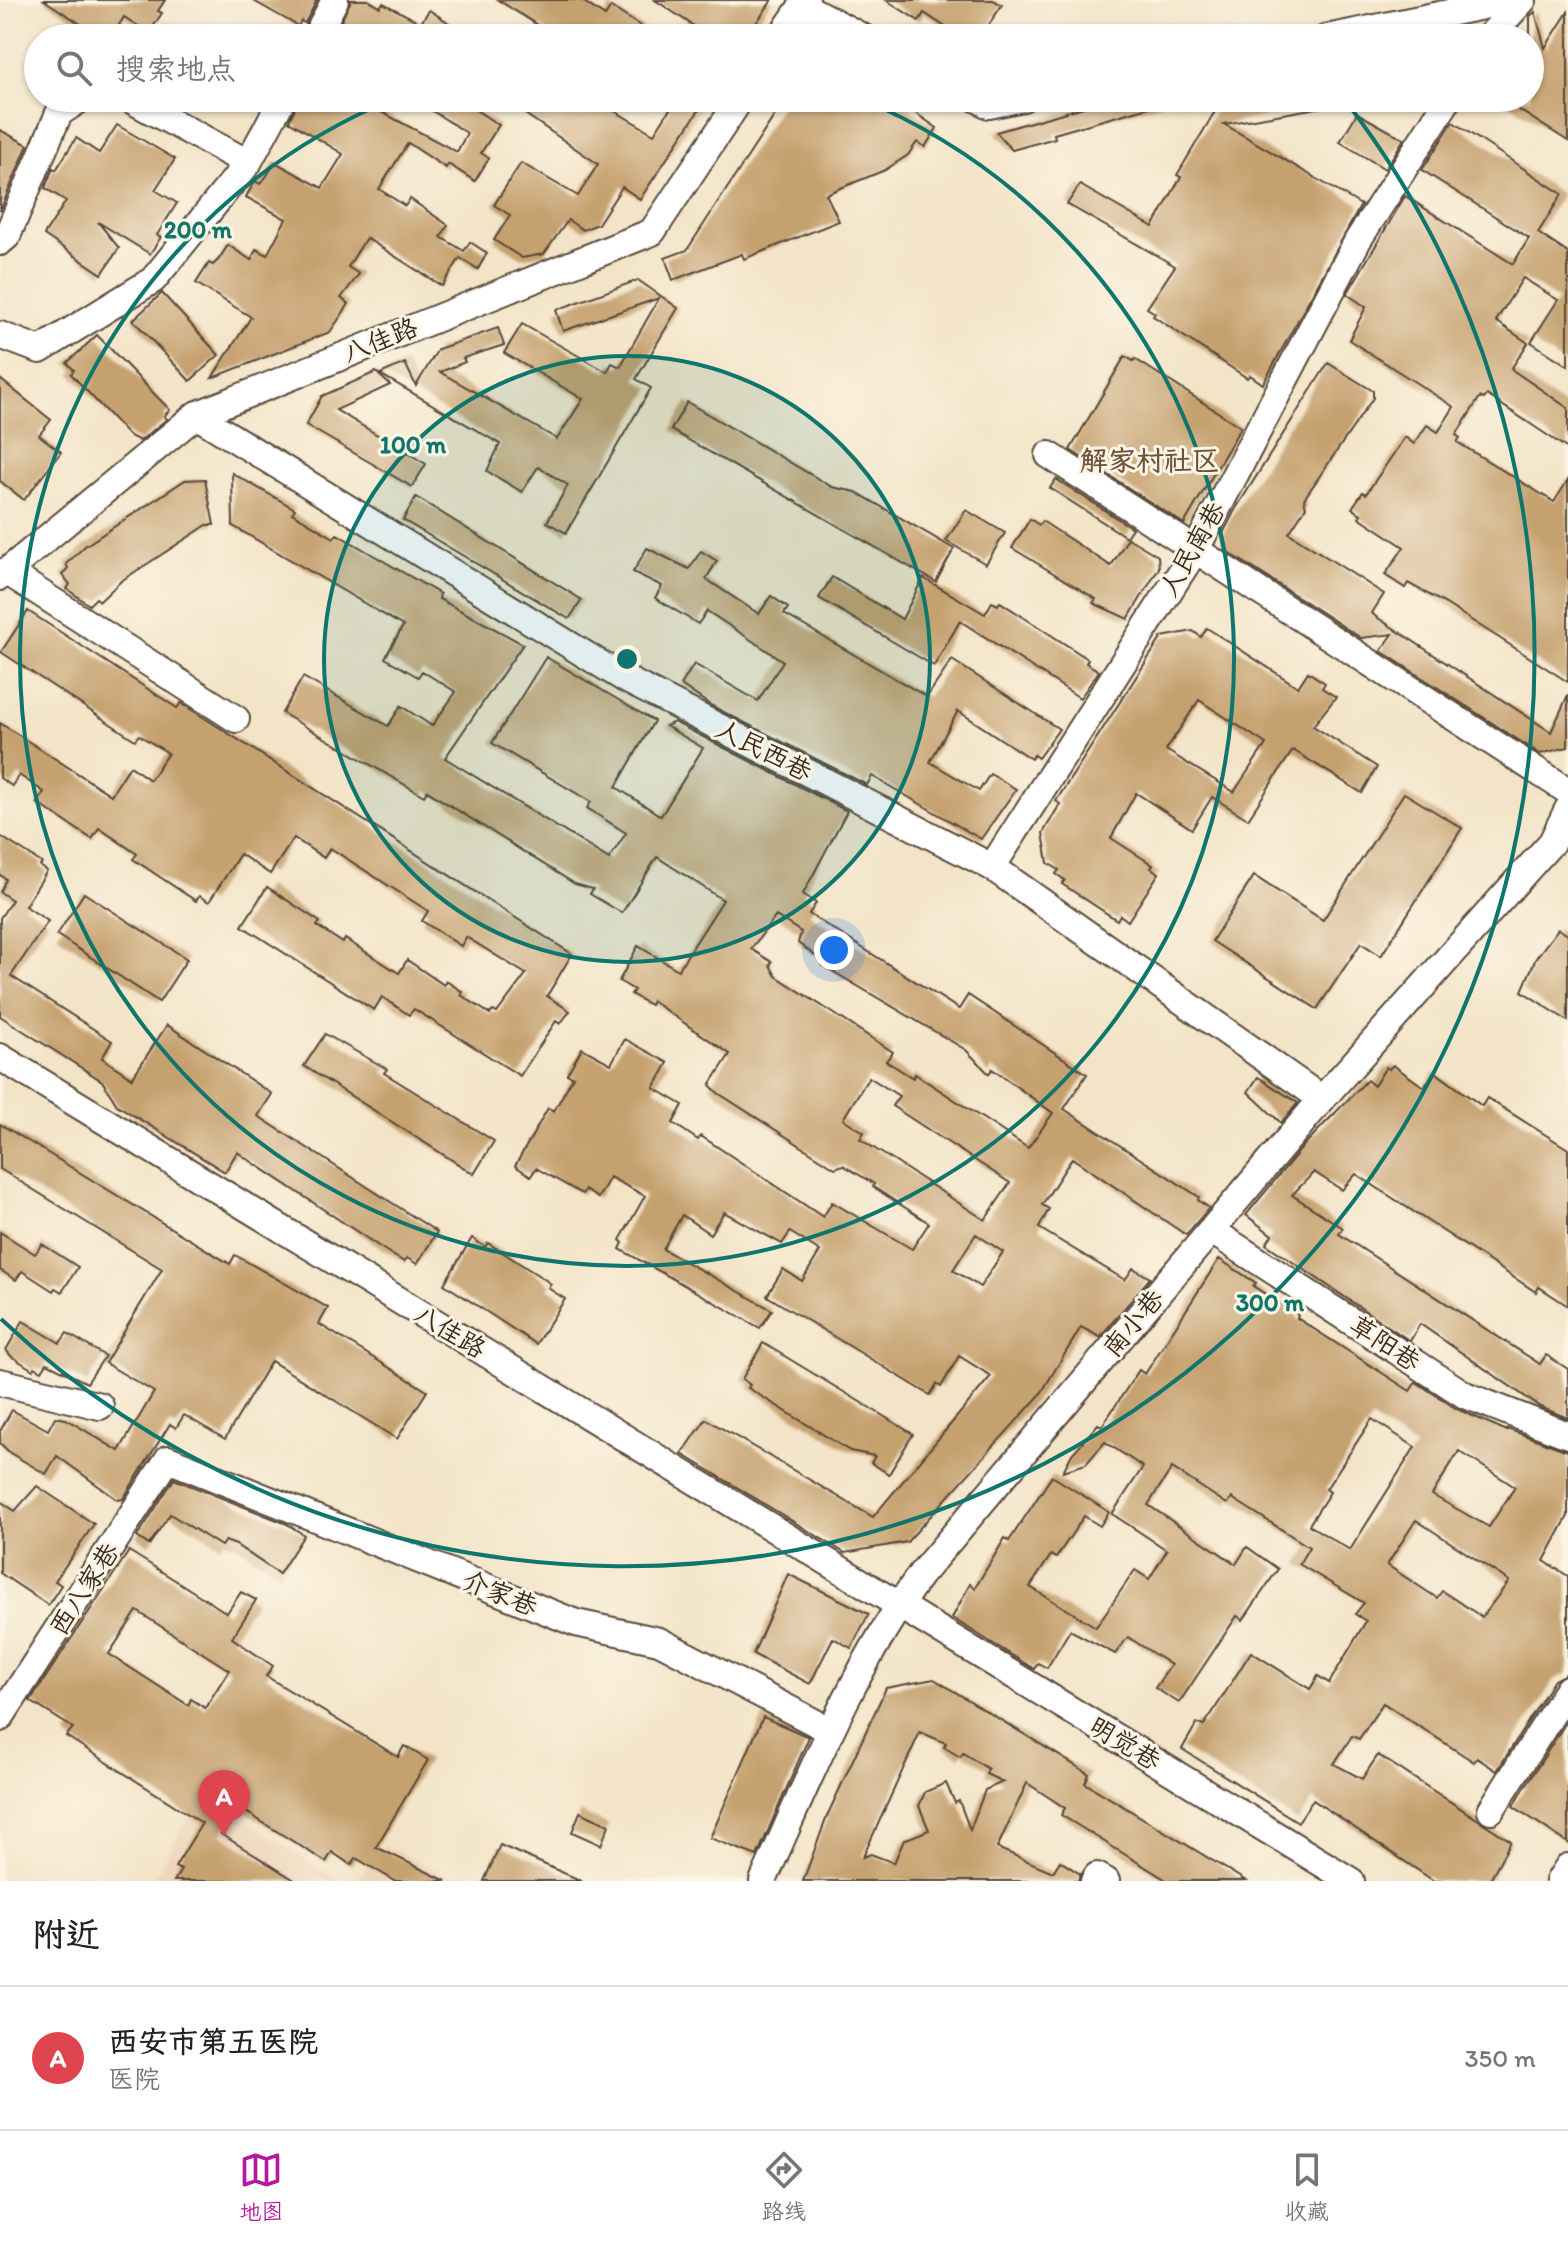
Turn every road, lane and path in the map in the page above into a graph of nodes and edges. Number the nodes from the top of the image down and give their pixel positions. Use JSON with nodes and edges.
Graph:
{"nodes":[{"id":1,"x":335,"y":0,"type":"edge"},
{"id":2,"x":1512,"y":0,"type":"edge"},
{"id":3,"x":1523,"y":0,"type":"edge"},
{"id":4,"x":804,"y":3,"type":"edge"},
{"id":5,"x":322,"y":24,"type":"edge"},
{"id":6,"x":790,"y":24,"type":"edge"},
{"id":7,"x":840,"y":24,"type":"edge"},
{"id":8,"x":1395,"y":24,"type":"edge"},
{"id":9,"x":1501,"y":24,"type":"edge"},
{"id":10,"x":61,"y":112,"type":"edge"},
{"id":11,"x":154,"y":112,"type":"edge"},
{"id":12,"x":275,"y":112,"type":"edge"},
{"id":13,"x":732,"y":112,"type":"edge"},
{"id":14,"x":1440,"y":112,"type":"edge"},
{"id":15,"x":248,"y":163,"type":"junction"},
{"id":16,"x":0,"y":242,"type":"edge"},
{"id":17,"x":0,"y":335,"type":"edge"},
{"id":18,"x":196,"y":415,"type":"junction"},
{"id":19,"x":1049,"y":455,"type":"dead end"},
{"id":20,"x":1196,"y":549,"type":"junction"},
{"id":21,"x":3,"y":574,"type":"edge"},
{"id":22,"x":236,"y":719,"type":"dead end"},
{"id":23,"x":1568,"y":791,"type":"edge"},
{"id":24,"x":1568,"y":809,"type":"edge"},
{"id":25,"x":1560,"y":843,"type":"edge"},
{"id":26,"x":992,"y":867,"type":"junction"},
{"id":27,"x":0,"y":1057,"type":"edge"},
{"id":28,"x":1322,"y":1099,"type":"junction"},
{"id":29,"x":1212,"y":1231,"type":"junction"},
{"id":30,"x":0,"y":1382,"type":"edge"},
{"id":31,"x":100,"y":1406,"type":"dead end"},
{"id":32,"x":1568,"y":1435,"type":"edge"},
{"id":33,"x":168,"y":1459,"type":"joint"},
{"id":34,"x":899,"y":1604,"type":"junction"},
{"id":35,"x":1568,"y":1689,"type":"edge"},
{"id":36,"x":0,"y":1718,"type":"edge"},
{"id":37,"x":829,"y":1730,"type":"junction"},
{"id":38,"x":1491,"y":1810,"type":"dead end"},
{"id":39,"x":1568,"y":1867,"type":"edge"},
{"id":40,"x":763,"y":1881,"type":"edge"},
{"id":41,"x":1094,"y":1881,"type":"edge"},
{"id":42,"x":1106,"y":1881,"type":"edge"},
{"id":43,"x":1351,"y":1881,"type":"edge"},
{"id":44,"x":1559,"y":1881,"type":"edge"}],
"edges":[{"from":1,"to":5,"type":"street"},
{"from":2,"to":8,"type":"street"},
{"from":3,"to":9,"type":"street"},
{"from":4,"to":6,"type":"street"},
{"from":4,"to":7,"type":"street"},
{"from":10,"to":16,"type":"street"},
{"from":11,"to":15,"type":"street"},
{"from":12,"to":15,"type":"street"},
{"from":13,"to":18,"type":"street","name":"八佳路"},
{"from":14,"to":20,"type":"street","name":"人民南巷"},
{"from":15,"to":17,"type":"street"},
{"from":18,"to":21,"type":"street","name":"八佳路"},
{"from":18,"to":26,"type":"street","name":"人民西巷"},
{"from":19,"to":20,"type":"street"},
{"from":20,"to":23,"type":"street"},
{"from":20,"to":26,"type":"street","name":"人民南巷"},
{"from":21,"to":22,"type":"street"},
{"from":24,"to":25,"type":"street","name":"南小巷"},
{"from":25,"to":28,"type":"street","name":"南小巷"},
{"from":26,"to":28,"type":"street","name":"人民西巷"},
{"from":27,"to":34,"type":"street","name":"八佳路"},
{"from":28,"to":29,"type":"street","name":"南小巷"},
{"from":29,"to":32,"type":"street","name":"草阳巷"},
{"from":29,"to":34,"type":"street","name":"南小巷"},
{"from":30,"to":31,"type":"street"},
{"from":33,"to":36,"type":"street","name":"西八家巷"},
{"from":33,"to":37,"type":"street","name":"介家巷"},
{"from":34,"to":37,"type":"street","name":"南小巷"},
{"from":34,"to":43,"type":"street","name":"明觉巷"},
{"from":35,"to":38,"type":"street"},
{"from":37,"to":40,"type":"street","name":"南小巷"},
{"from":39,"to":44,"type":"street"},
{"from":41,"to":42,"type":"street"}]}
